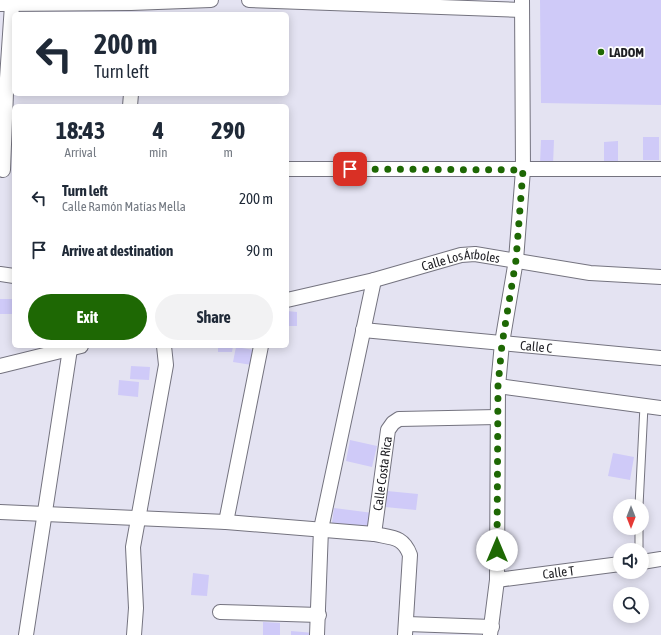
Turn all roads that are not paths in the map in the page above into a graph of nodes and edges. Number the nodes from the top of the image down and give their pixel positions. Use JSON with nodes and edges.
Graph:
{"nodes":[{"id":1,"x":180,"y":0,"type":"edge"},
{"id":2,"x":211,"y":0,"type":"edge"},
{"id":3,"x":249,"y":0,"type":"edge"},
{"id":4,"x":272,"y":0,"type":"edge"},
{"id":5,"x":48,"y":2,"type":"edge"},
{"id":6,"x":6,"y":4,"type":"edge"},
{"id":7,"x":522,"y":5,"type":"edge"},
{"id":8,"x":131,"y":6,"type":"edge"},
{"id":9,"x":3,"y":93,"type":"edge"},
{"id":10,"x":289,"y":169,"type":"edge"},
{"id":11,"x":661,"y":169,"type":"edge"},
{"id":12,"x":6,"y":170,"type":"edge"},
{"id":13,"x":523,"y":170,"type":"junction"},
{"id":14,"x":516,"y":260,"type":"junction"},
{"id":15,"x":0,"y":274,"type":"edge"},
{"id":16,"x":12,"y":276,"type":"edge"},
{"id":17,"x":661,"y":277,"type":"edge"},
{"id":18,"x":374,"y":280,"type":"junction"},
{"id":19,"x":289,"y":300,"type":"edge"},
{"id":20,"x":363,"y":330,"type":"junction"},
{"id":21,"x":502,"y":344,"type":"junction"},
{"id":22,"x":72,"y":348,"type":"edge"},
{"id":23,"x":76,"y":348,"type":"edge"},
{"id":24,"x":164,"y":348,"type":"edge"},
{"id":25,"x":261,"y":348,"type":"edge"},
{"id":26,"x":661,"y":358,"type":"edge"},
{"id":27,"x":0,"y":366,"type":"edge"},
{"id":28,"x":498,"y":386,"type":"junction"},
{"id":29,"x":644,"y":406,"type":"junction"},
{"id":30,"x":661,"y":408,"type":"edge"},
{"id":31,"x":497,"y":417,"type":"junction"},
{"id":32,"x":639,"y":499,"type":"edge"},
{"id":33,"x":0,"y":512,"type":"edge"},
{"id":34,"x":45,"y":514,"type":"junction"},
{"id":35,"x":138,"y":519,"type":"junction"},
{"id":36,"x":226,"y":522,"type":"junction"},
{"id":37,"x":321,"y":529,"type":"junction"},
{"id":38,"x":374,"y":534,"type":"junction"},
{"id":39,"x":661,"y":559,"type":"edge"},
{"id":40,"x":649,"y":561,"type":"edge"},
{"id":41,"x":613,"y":565,"type":"edge"},
{"id":42,"x":497,"y":580,"type":"junction"},
{"id":43,"x":220,"y":612,"type":"dead end"},
{"id":44,"x":319,"y":614,"type":"junction"},
{"id":45,"x":406,"y":629,"type":"edge"},
{"id":46,"x":491,"y":631,"type":"edge"},
{"id":47,"x":26,"y":635,"type":"edge"},
{"id":48,"x":134,"y":635,"type":"edge"},
{"id":49,"x":317,"y":635,"type":"edge"}],
"edges":[{"from":1,"to":2,"type":"street"},
{"from":1,"to":8,"type":"street"},
{"from":3,"to":4,"type":"street"},
{"from":4,"to":7,"type":"street"},
{"from":5,"to":6,"type":"street"},
{"from":5,"to":8,"type":"street"},
{"from":6,"to":9,"type":"street"},
{"from":7,"to":13,"type":"street"},
{"from":9,"to":12,"type":"street"},
{"from":10,"to":13,"type":"street"},
{"from":11,"to":13,"type":"street"},
{"from":13,"to":14,"type":"street"},
{"from":14,"to":17,"type":"street","name":"Calle Los Árboles"},
{"from":14,"to":18,"type":"street","name":"Calle Los Árboles"},
{"from":14,"to":21,"type":"street"},
{"from":15,"to":16,"type":"street"},
{"from":18,"to":19,"type":"street","name":"Calle Los Árboles"},
{"from":18,"to":20,"type":"street"},
{"from":20,"to":21,"type":"street","name":"Calle C"},
{"from":20,"to":37,"type":"street"},
{"from":21,"to":26,"type":"street","name":"Calle C"},
{"from":21,"to":28,"type":"street"},
{"from":22,"to":27,"type":"street"},
{"from":23,"to":34,"type":"street"},
{"from":24,"to":35,"type":"street"},
{"from":25,"to":36,"type":"street"},
{"from":28,"to":29,"type":"street"},
{"from":28,"to":31,"type":"street"},
{"from":29,"to":30,"type":"street"},
{"from":29,"to":32,"type":"lane"},
{"from":31,"to":38,"type":"street","name":"Calle Costa Rica"},
{"from":31,"to":42,"type":"street"},
{"from":33,"to":34,"type":"street"},
{"from":34,"to":35,"type":"street"},
{"from":34,"to":47,"type":"street"},
{"from":35,"to":36,"type":"street"},
{"from":35,"to":48,"type":"street"},
{"from":36,"to":37,"type":"street"},
{"from":37,"to":38,"type":"street"},
{"from":37,"to":44,"type":"street"},
{"from":38,"to":45,"type":"street"},
{"from":39,"to":40,"type":"street"},
{"from":41,"to":42,"type":"street","name":"Calle T"},
{"from":42,"to":46,"type":"street"},
{"from":43,"to":44,"type":"street"},
{"from":44,"to":49,"type":"street"},
{"from":45,"to":46,"type":"street"}]}
